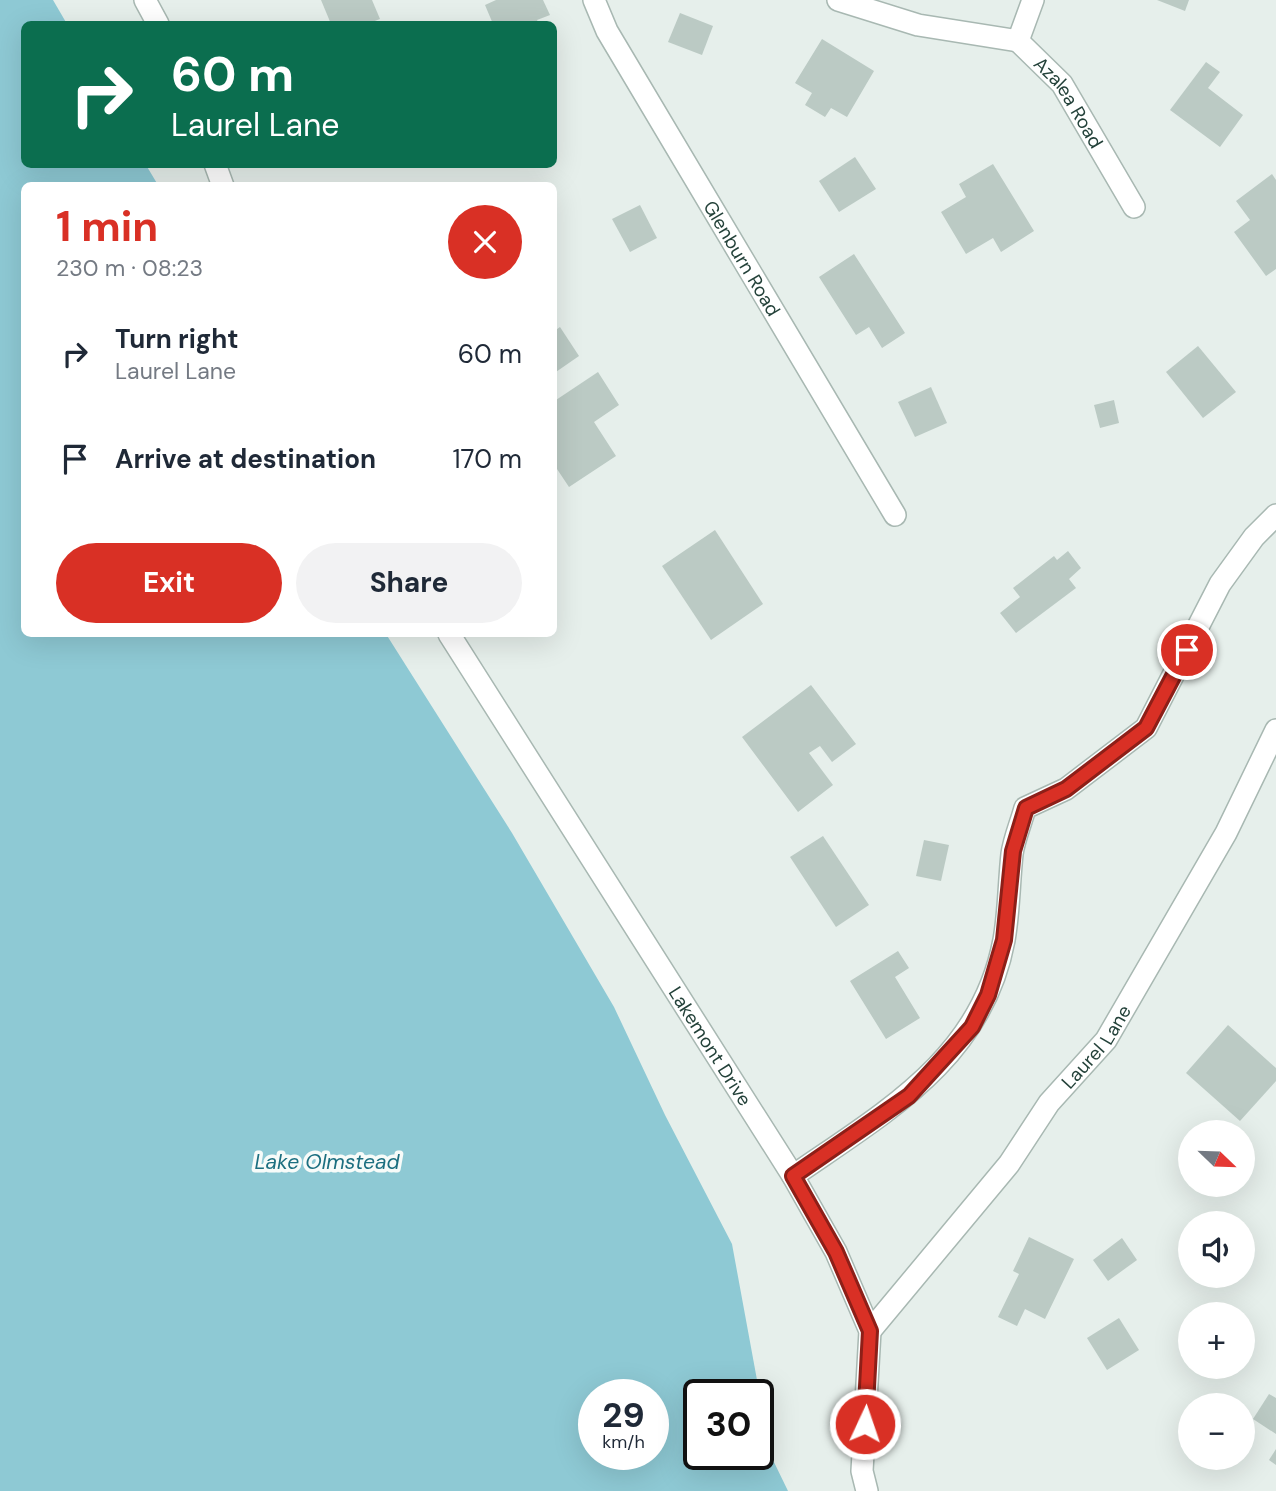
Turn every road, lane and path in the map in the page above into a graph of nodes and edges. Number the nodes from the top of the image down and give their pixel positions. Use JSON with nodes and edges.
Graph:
{"nodes":[{"id":1,"x":145,"y":0,"type":"edge"},
{"id":2,"x":594,"y":0,"type":"edge"},
{"id":3,"x":838,"y":0,"type":"edge"},
{"id":4,"x":1033,"y":0,"type":"edge"},
{"id":5,"x":156,"y":21,"type":"edge"},
{"id":6,"x":1018,"y":41,"type":"junction"},
{"id":7,"x":1134,"y":207,"type":"dead end"},
{"id":8,"x":895,"y":515,"type":"dead end"},
{"id":9,"x":1276,"y":515,"type":"edge"},
{"id":10,"x":451,"y":637,"type":"edge"},
{"id":11,"x":1276,"y":730,"type":"edge"},
{"id":12,"x":793,"y":1176,"type":"junction"},
{"id":13,"x":870,"y":1331,"type":"junction"},
{"id":14,"x":867,"y":1491,"type":"edge"}],
"edges":[{"from":1,"to":5,"type":"street"},
{"from":2,"to":8,"type":"street","name":"Glenburn Road"},
{"from":3,"to":6,"type":"street"},
{"from":4,"to":6,"type":"street","name":"Azalea Road"},
{"from":6,"to":7,"type":"street","name":"Azalea Road"},
{"from":9,"to":12,"type":"street"},
{"from":10,"to":12,"type":"street","name":"Lakemont Drive"},
{"from":11,"to":13,"type":"street","name":"Laurel Lane"},
{"from":12,"to":13,"type":"street","name":"Lakemont Drive"},
{"from":13,"to":14,"type":"street","name":"Lakemont Drive"}]}
